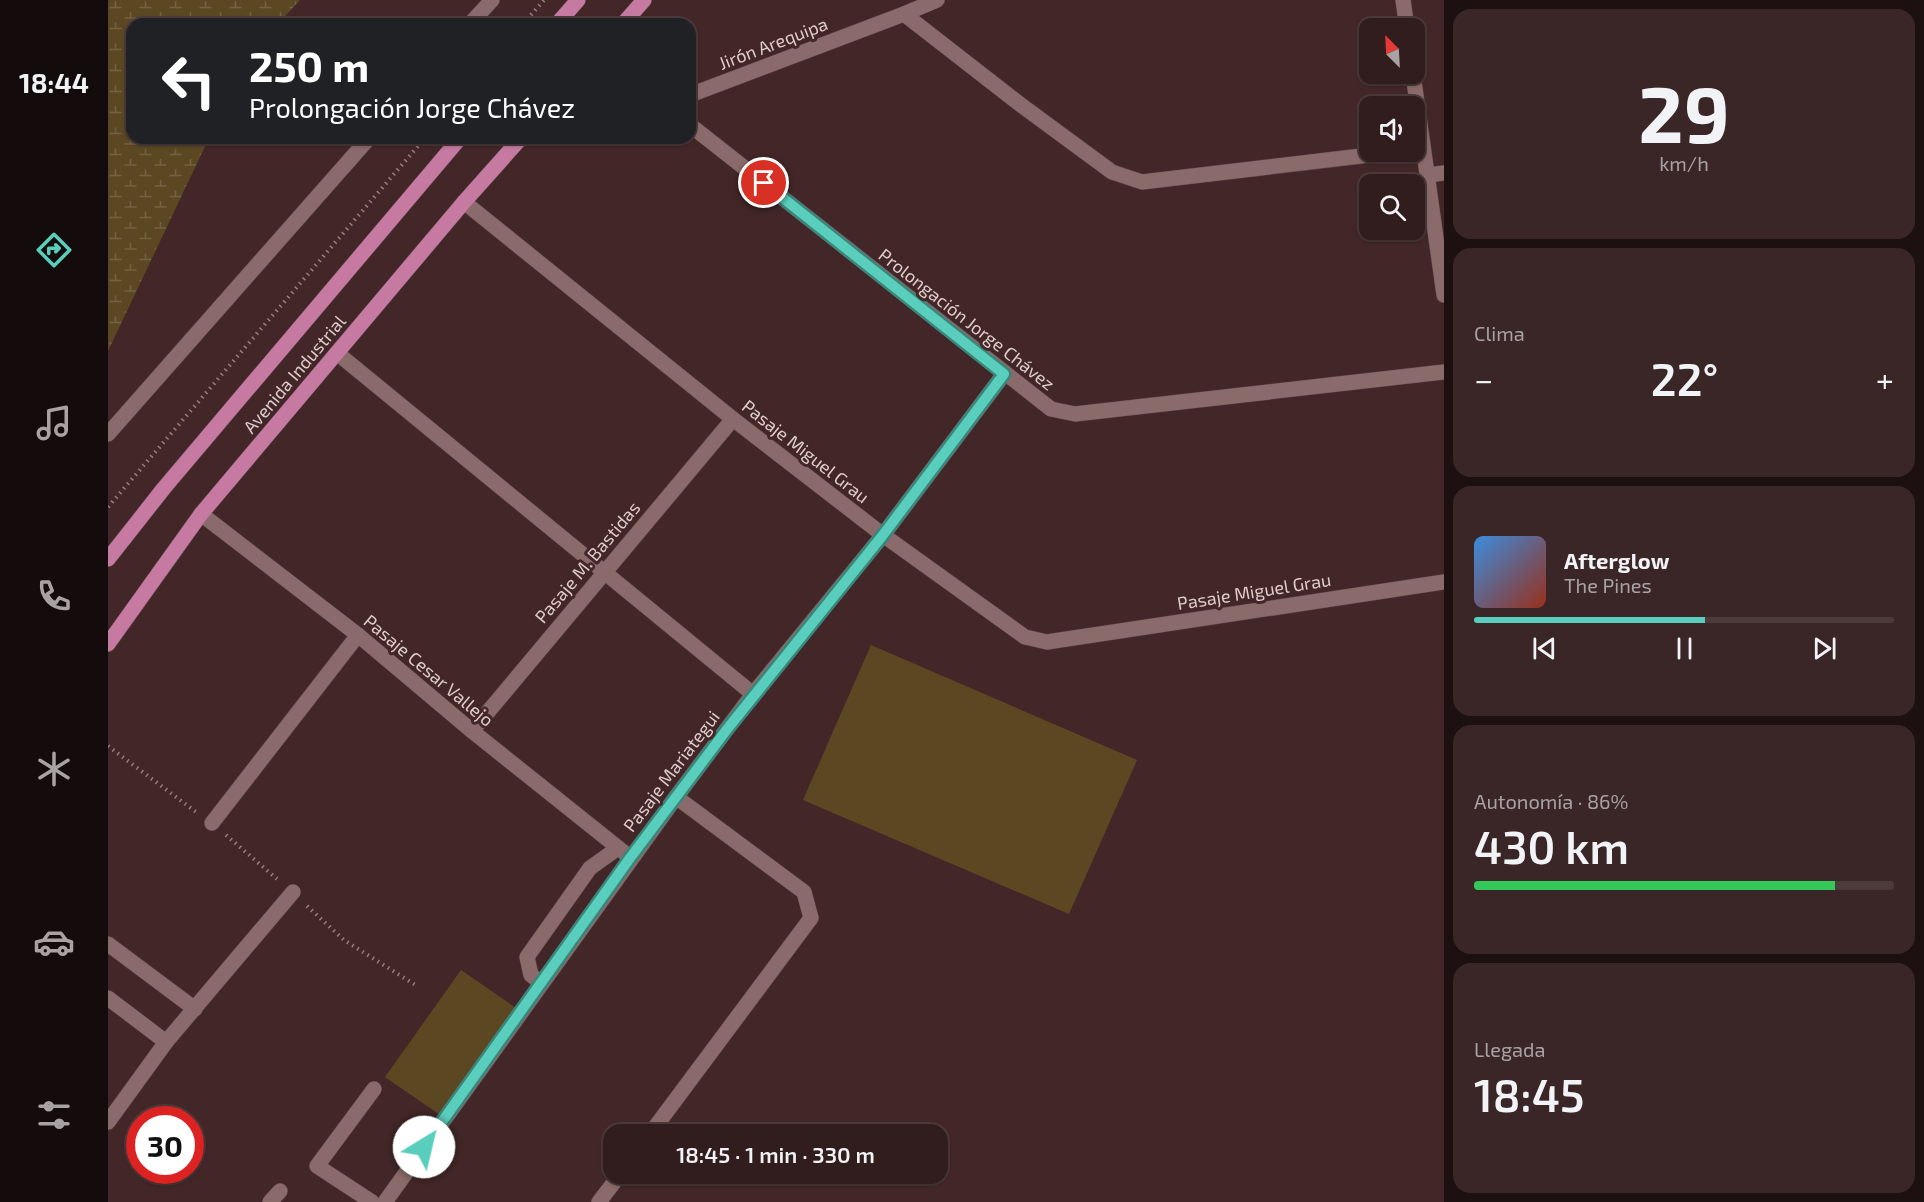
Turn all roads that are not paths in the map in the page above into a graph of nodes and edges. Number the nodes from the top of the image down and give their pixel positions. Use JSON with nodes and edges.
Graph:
{"nodes":[{"id":1,"x":492,"y":0,"type":"edge"},
{"id":2,"x":578,"y":0,"type":"edge"},
{"id":3,"x":644,"y":0,"type":"edge"},
{"id":4,"x":937,"y":0,"type":"edge"},
{"id":5,"x":1403,"y":0,"type":"edge"},
{"id":6,"x":904,"y":14,"type":"junction"},
{"id":7,"x":476,"y":18,"type":"edge"},
{"id":8,"x":562,"y":18,"type":"edge"},
{"id":9,"x":628,"y":18,"type":"edge"},
{"id":10,"x":1406,"y":18,"type":"edge"},
{"id":11,"x":696,"y":93,"type":"edge"},
{"id":12,"x":696,"y":130,"type":"edge"},
{"id":13,"x":364,"y":144,"type":"edge"},
{"id":14,"x":455,"y":144,"type":"edge"},
{"id":15,"x":516,"y":144,"type":"edge"},
{"id":16,"x":1359,"y":156,"type":"edge"},
{"id":17,"x":1424,"y":162,"type":"edge"},
{"id":18,"x":1444,"y":173,"type":"edge"},
{"id":19,"x":1428,"y":175,"type":"junction"},
{"id":20,"x":464,"y":202,"type":"junction"},
{"id":21,"x":1444,"y":295,"type":"edge"},
{"id":22,"x":338,"y":353,"type":"junction"},
{"id":23,"x":1444,"y":372,"type":"edge"},
{"id":24,"x":1004,"y":374,"type":"junction"},
{"id":25,"x":733,"y":419,"type":"junction"},
{"id":26,"x":108,"y":434,"type":"edge"},
{"id":27,"x":201,"y":514,"type":"junction"},
{"id":28,"x":883,"y":535,"type":"junction"},
{"id":29,"x":108,"y":559,"type":"edge"},
{"id":30,"x":605,"y":571,"type":"junction"},
{"id":31,"x":1444,"y":582,"type":"edge"},
{"id":32,"x":358,"y":635,"type":"junction"},
{"id":33,"x":108,"y":644,"type":"edge"},
{"id":34,"x":753,"y":694,"type":"junction"},
{"id":35,"x":472,"y":731,"type":"junction"},
{"id":36,"x":676,"y":797,"type":"junction"},
{"id":37,"x":212,"y":823,"type":"road end"},
{"id":38,"x":618,"y":848,"type":"junction"},
{"id":39,"x":630,"y":858,"type":"junction"},
{"id":40,"x":293,"y":892,"type":"road end"},
{"id":41,"x":108,"y":944,"type":"edge"},
{"id":42,"x":541,"y":983,"type":"junction"},
{"id":43,"x":108,"y":998,"type":"edge"},
{"id":44,"x":195,"y":1009,"type":"junction"},
{"id":45,"x":166,"y":1042,"type":"junction"},
{"id":46,"x":374,"y":1089,"type":"dead end"},
{"id":47,"x":108,"y":1122,"type":"edge"},
{"id":48,"x":657,"y":1124,"type":"edge"},
{"id":49,"x":613,"y":1184,"type":"edge"},
{"id":50,"x":600,"y":1201,"type":"edge"},
{"id":51,"x":372,"y":1202,"type":"edge"},
{"id":52,"x":385,"y":1202,"type":"edge"}],
"edges":[{"from":1,"to":7,"type":"street"},
{"from":2,"to":8,"type":"main road"},
{"from":3,"to":9,"type":"main road"},
{"from":4,"to":6,"type":"street","name":"Jirón Arequipa"},
{"from":5,"to":10,"type":"street"},
{"from":6,"to":11,"type":"street","name":"Jirón Arequipa"},
{"from":6,"to":16,"type":"street"},
{"from":12,"to":24,"type":"street","name":"Prolongación Jorge Chávez"},
{"from":13,"to":26,"type":"street"},
{"from":14,"to":29,"type":"main road","name":"Avenida Industrial"},
{"from":15,"to":20,"type":"main road","name":"Avenida Industrial"},
{"from":17,"to":19,"type":"street"},
{"from":18,"to":19,"type":"street"},
{"from":19,"to":21,"type":"street"},
{"from":20,"to":22,"type":"main road","name":"Avenida Industrial"},
{"from":20,"to":25,"type":"street","name":"Pasaje Miguel Grau"},
{"from":22,"to":27,"type":"main road","name":"Avenida Industrial"},
{"from":22,"to":30,"type":"street"},
{"from":23,"to":24,"type":"street","name":"Prolongación Jorge Chávez"},
{"from":24,"to":28,"type":"street","name":"Pasaje Mariategui"},
{"from":25,"to":28,"type":"street","name":"Pasaje Miguel Grau"},
{"from":25,"to":30,"type":"street","name":"Pasaje M. Bastidas"},
{"from":27,"to":32,"type":"street","name":"Pasaje Cesar Vallejo"},
{"from":27,"to":33,"type":"main road","name":"Avenida Industrial"},
{"from":28,"to":31,"type":"street","name":"Pasaje Miguel Grau"},
{"from":28,"to":34,"type":"street","name":"Pasaje Mariategui"},
{"from":30,"to":34,"type":"street"},
{"from":30,"to":35,"type":"street","name":"Pasaje M. Bastidas"},
{"from":32,"to":35,"type":"street","name":"Pasaje Cesar Vallejo"},
{"from":32,"to":37,"type":"street"},
{"from":34,"to":36,"type":"street","name":"Pasaje Mariategui"},
{"from":35,"to":38,"type":"street","name":"Pasaje Cesar Vallejo"},
{"from":36,"to":39,"type":"street","name":"Pasaje Mariategui"},
{"from":36,"to":48,"type":"street"},
{"from":38,"to":39,"type":"street","name":"Pasaje Cesar Vallejo"},
{"from":38,"to":42,"type":"street"},
{"from":39,"to":42,"type":"street","name":"Pasaje Mariategui"},
{"from":40,"to":44,"type":"street"},
{"from":41,"to":44,"type":"street"},
{"from":42,"to":52,"type":"street","name":"Pasaje Mariategui"},
{"from":43,"to":45,"type":"street"},
{"from":44,"to":45,"type":"street"},
{"from":45,"to":47,"type":"street"},
{"from":46,"to":51,"type":"street"},
{"from":49,"to":50,"type":"street"}]}
